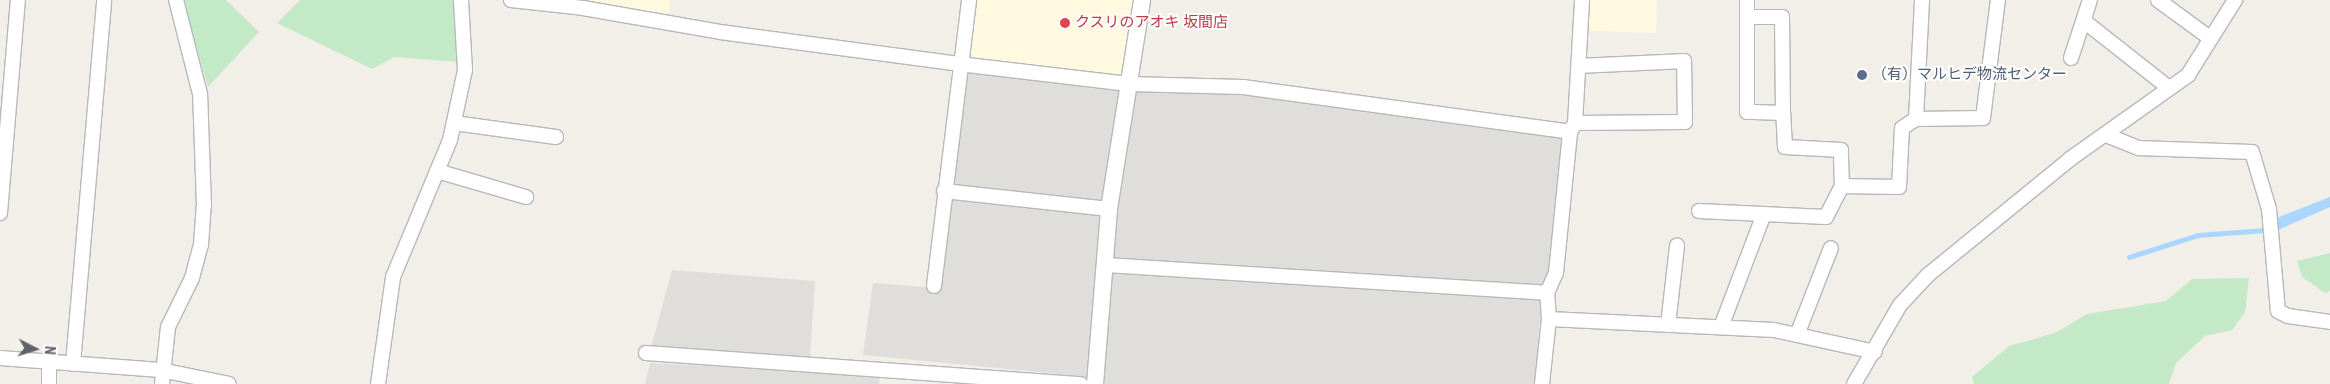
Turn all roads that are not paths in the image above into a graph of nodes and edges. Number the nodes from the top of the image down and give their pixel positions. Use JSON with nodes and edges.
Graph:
{"nodes":[{"id":1,"x":18,"y":0,"type":"edge"},
{"id":2,"x":104,"y":0,"type":"edge"},
{"id":3,"x":176,"y":0,"type":"edge"},
{"id":4,"x":461,"y":0,"type":"edge"},
{"id":5,"x":511,"y":0,"type":"edge"},
{"id":6,"x":969,"y":0,"type":"edge"},
{"id":7,"x":1142,"y":0,"type":"edge"},
{"id":8,"x":1582,"y":0,"type":"edge"},
{"id":9,"x":1747,"y":0,"type":"edge"},
{"id":10,"x":1922,"y":0,"type":"edge"},
{"id":11,"x":1998,"y":0,"type":"edge"},
{"id":12,"x":2090,"y":0,"type":"edge"},
{"id":13,"x":2158,"y":0,"type":"edge"},
{"id":14,"x":2234,"y":0,"type":"edge"},
{"id":15,"x":1748,"y":17,"type":"junction"},
{"id":16,"x":2084,"y":22,"type":"junction"},
{"id":17,"x":2210,"y":38,"type":"junction"},
{"id":18,"x":2071,"y":58,"type":"dead end"},
{"id":19,"x":959,"y":64,"type":"junction"},
{"id":20,"x":1579,"y":66,"type":"junction"},
{"id":21,"x":1129,"y":84,"type":"junction"},
{"id":22,"x":2168,"y":88,"type":"junction"},
{"id":23,"x":1783,"y":113,"type":"junction"},
{"id":24,"x":1916,"y":118,"type":"junction"},
{"id":25,"x":454,"y":122,"type":"junction"},
{"id":26,"x":1573,"y":128,"type":"junction"},
{"id":27,"x":2106,"y":135,"type":"junction"},
{"id":28,"x":556,"y":137,"type":"dead end"},
{"id":29,"x":437,"y":171,"type":"junction"},
{"id":30,"x":1842,"y":186,"type":"junction"},
{"id":31,"x":944,"y":192,"type":"junction"},
{"id":32,"x":526,"y":197,"type":"dead end"},
{"id":33,"x":1109,"y":209,"type":"junction"},
{"id":34,"x":1699,"y":210,"type":"dead end"},
{"id":35,"x":0,"y":213,"type":"edge"},
{"id":36,"x":1764,"y":214,"type":"junction"},
{"id":37,"x":1677,"y":246,"type":"dead end"},
{"id":38,"x":1831,"y":248,"type":"dead end"},
{"id":39,"x":1105,"y":265,"type":"junction"},
{"id":40,"x":934,"y":286,"type":"dead end"},
{"id":41,"x":1547,"y":294,"type":"junction"},
{"id":42,"x":1549,"y":318,"type":"junction"},
{"id":43,"x":2330,"y":322,"type":"edge"},
{"id":44,"x":1668,"y":325,"type":"junction"},
{"id":45,"x":1721,"y":327,"type":"junction"},
{"id":46,"x":1797,"y":335,"type":"junction"},
{"id":47,"x":1875,"y":352,"type":"junction"},
{"id":48,"x":646,"y":353,"type":"dead end"},
{"id":49,"x":0,"y":358,"type":"edge"},
{"id":50,"x":49,"y":362,"type":"junction"},
{"id":51,"x":73,"y":364,"type":"junction"},
{"id":52,"x":162,"y":377,"type":"edge"},
{"id":53,"x":49,"y":384,"type":"edge"},
{"id":54,"x":229,"y":384,"type":"edge"},
{"id":55,"x":378,"y":384,"type":"edge"},
{"id":56,"x":1080,"y":384,"type":"edge"},
{"id":57,"x":1095,"y":384,"type":"edge"},
{"id":58,"x":1542,"y":384,"type":"edge"},
{"id":59,"x":1854,"y":384,"type":"edge"}],
"edges":[{"from":1,"to":35,"type":"street"},
{"from":2,"to":51,"type":"street"},
{"from":3,"to":52,"type":"street"},
{"from":4,"to":25,"type":"street"},
{"from":5,"to":19,"type":"street"},
{"from":6,"to":19,"type":"street"},
{"from":7,"to":21,"type":"street"},
{"from":8,"to":20,"type":"street"},
{"from":9,"to":15,"type":"street"},
{"from":10,"to":24,"type":"street"},
{"from":11,"to":24,"type":"street"},
{"from":12,"to":16,"type":"street"},
{"from":13,"to":17,"type":"street"},
{"from":14,"to":17,"type":"street"},
{"from":15,"to":23,"type":"street"},
{"from":15,"to":23,"type":"street"},
{"from":16,"to":18,"type":"street"},
{"from":16,"to":22,"type":"street"},
{"from":17,"to":22,"type":"street"},
{"from":19,"to":21,"type":"street"},
{"from":19,"to":31,"type":"street"},
{"from":20,"to":26,"type":"street"},
{"from":20,"to":26,"type":"street"},
{"from":21,"to":26,"type":"street"},
{"from":21,"to":33,"type":"street"},
{"from":22,"to":27,"type":"street"},
{"from":23,"to":30,"type":"street"},
{"from":24,"to":30,"type":"street"},
{"from":25,"to":28,"type":"street"},
{"from":25,"to":29,"type":"street"},
{"from":26,"to":41,"type":"street"},
{"from":27,"to":43,"type":"street"},
{"from":27,"to":47,"type":"street"},
{"from":29,"to":32,"type":"street"},
{"from":29,"to":55,"type":"street"},
{"from":30,"to":36,"type":"street"},
{"from":31,"to":33,"type":"street"},
{"from":31,"to":40,"type":"street"},
{"from":33,"to":39,"type":"street"},
{"from":34,"to":36,"type":"street"},
{"from":36,"to":45,"type":"street"},
{"from":37,"to":44,"type":"street"},
{"from":38,"to":46,"type":"street"},
{"from":39,"to":41,"type":"street"},
{"from":39,"to":57,"type":"street"},
{"from":41,"to":42,"type":"street"},
{"from":42,"to":44,"type":"street"},
{"from":42,"to":58,"type":"street"},
{"from":44,"to":45,"type":"street"},
{"from":45,"to":46,"type":"street"},
{"from":46,"to":47,"type":"street"},
{"from":47,"to":59,"type":"street"},
{"from":48,"to":56,"type":"street"},
{"from":49,"to":50,"type":"street"},
{"from":50,"to":51,"type":"street"},
{"from":50,"to":53,"type":"street"},
{"from":51,"to":52,"type":"street"},
{"from":52,"to":54,"type":"street"}]}
